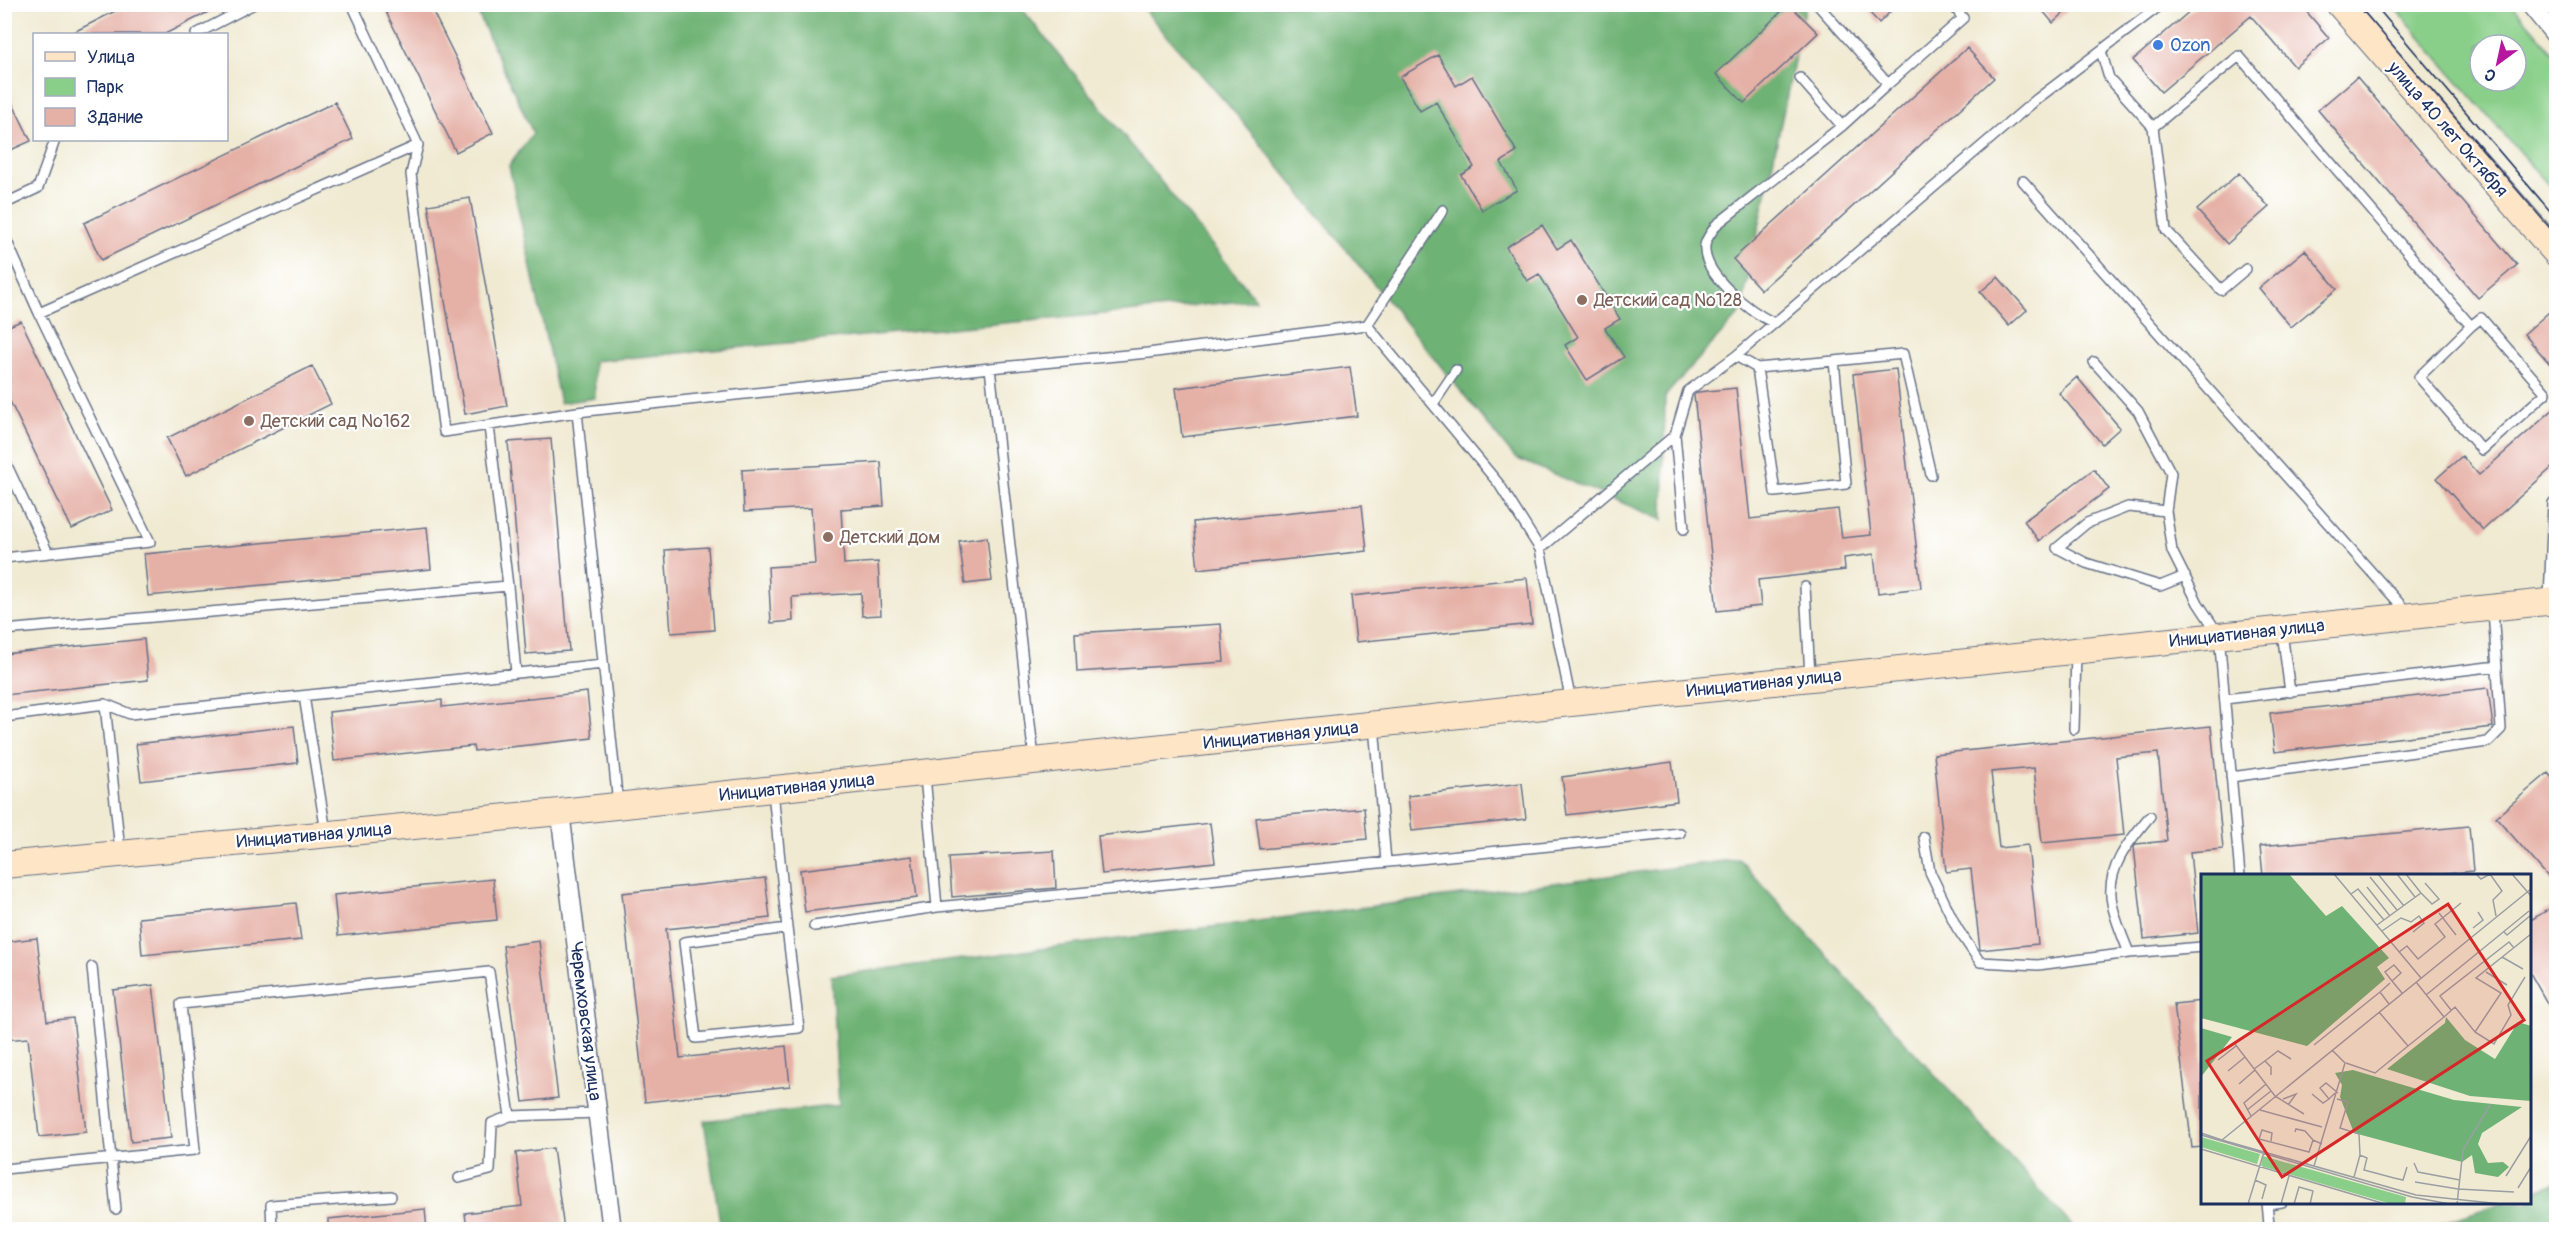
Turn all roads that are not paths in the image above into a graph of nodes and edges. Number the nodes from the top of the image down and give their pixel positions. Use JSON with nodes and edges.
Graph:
{"nodes":[{"id":1,"x":254,"y":4,"type":"edge"},
{"id":2,"x":352,"y":4,"type":"edge"},
{"id":3,"x":1817,"y":4,"type":"edge"},
{"id":4,"x":1953,"y":4,"type":"edge"},
{"id":5,"x":2162,"y":4,"type":"edge"},
{"id":6,"x":2339,"y":4,"type":"edge"},
{"id":7,"x":2530,"y":4,"type":"edge"},
{"id":8,"x":198,"y":33,"type":"edge"},
{"id":9,"x":2556,"y":36,"type":"edge"},
{"id":10,"x":2101,"y":51,"type":"junction"},
{"id":11,"x":1800,"y":78,"type":"dead end"},
{"id":12,"x":1888,"y":84,"type":"junction"},
{"id":13,"x":1842,"y":126,"type":"junction"},
{"id":14,"x":2153,"y":128,"type":"junction"},
{"id":15,"x":56,"y":141,"type":"edge"},
{"id":16,"x":418,"y":145,"type":"junction"},
{"id":17,"x":2023,"y":181,"type":"dead end"},
{"id":18,"x":4,"y":204,"type":"edge"},
{"id":19,"x":1443,"y":210,"type":"dead end"},
{"id":20,"x":4,"y":235,"type":"edge"},
{"id":21,"x":2556,"y":254,"type":"edge"},
{"id":22,"x":2246,"y":269,"type":"dead end"},
{"id":23,"x":39,"y":313,"type":"junction"},
{"id":24,"x":1774,"y":322,"type":"junction"},
{"id":25,"x":1367,"y":325,"type":"junction"},
{"id":26,"x":2471,"y":326,"type":"junction"},
{"id":27,"x":1736,"y":356,"type":"junction"},
{"id":28,"x":1834,"y":361,"type":"junction"},
{"id":29,"x":2094,"y":362,"type":"dead end"},
{"id":30,"x":990,"y":368,"type":"junction"},
{"id":31,"x":1757,"y":368,"type":"junction"},
{"id":32,"x":1456,"y":370,"type":"dead end"},
{"id":33,"x":1433,"y":404,"type":"junction"},
{"id":34,"x":577,"y":412,"type":"junction"},
{"id":35,"x":489,"y":426,"type":"junction"},
{"id":36,"x":1675,"y":435,"type":"junction"},
{"id":37,"x":4,"y":459,"type":"edge"},
{"id":38,"x":1930,"y":475,"type":"dead end"},
{"id":39,"x":2553,"y":503,"type":"dead end"},
{"id":40,"x":2166,"y":511,"type":"junction"},
{"id":41,"x":1684,"y":529,"type":"dead end"},
{"id":42,"x":1540,"y":549,"type":"junction"},
{"id":43,"x":48,"y":553,"type":"junction"},
{"id":44,"x":4,"y":558,"type":"edge"},
{"id":45,"x":2185,"y":576,"type":"junction"},
{"id":46,"x":507,"y":586,"type":"junction"},
{"id":47,"x":1805,"y":587,"type":"dead end"},
{"id":48,"x":2552,"y":602,"type":"edge"},
{"id":49,"x":2493,"y":608,"type":"junction"},
{"id":50,"x":2410,"y":616,"type":"junction"},
{"id":51,"x":2281,"y":629,"type":"junction"},
{"id":52,"x":4,"y":630,"type":"edge"},
{"id":53,"x":2219,"y":635,"type":"junction"},
{"id":54,"x":2076,"y":650,"type":"junction"},
{"id":55,"x":603,"y":664,"type":"junction"},
{"id":56,"x":2497,"y":666,"type":"junction"},
{"id":57,"x":516,"y":673,"type":"junction"},
{"id":58,"x":1810,"y":678,"type":"junction"},
{"id":59,"x":2290,"y":692,"type":"junction"},
{"id":60,"x":304,"y":696,"type":"junction"},
{"id":61,"x":2225,"y":699,"type":"junction"},
{"id":62,"x":1571,"y":703,"type":"junction"},
{"id":63,"x":105,"y":704,"type":"junction"},
{"id":64,"x":4,"y":717,"type":"edge"},
{"id":65,"x":1374,"y":726,"type":"junction"},
{"id":66,"x":2074,"y":729,"type":"dead end"},
{"id":67,"x":1035,"y":762,"type":"junction"},
{"id":68,"x":924,"y":773,"type":"junction"},
{"id":69,"x":2231,"y":777,"type":"junction"},
{"id":70,"x":773,"y":789,"type":"junction"},
{"id":71,"x":618,"y":806,"type":"junction"},
{"id":72,"x":560,"y":812,"type":"junction"},
{"id":73,"x":2150,"y":816,"type":"dead end"},
{"id":74,"x":1680,"y":833,"type":"dead end"},
{"id":75,"x":326,"y":834,"type":"junction"},
{"id":76,"x":1924,"y":837,"type":"dead end"},
{"id":77,"x":121,"y":854,"type":"junction"},
{"id":78,"x":1386,"y":861,"type":"junction"},
{"id":79,"x":4,"y":865,"type":"edge"},
{"id":80,"x":2240,"y":874,"type":"edge"},
{"id":81,"x":937,"y":907,"type":"junction"},
{"id":82,"x":814,"y":926,"type":"dead end"},
{"id":83,"x":788,"y":928,"type":"junction"},
{"id":84,"x":2201,"y":946,"type":"edge"},
{"id":85,"x":2129,"y":953,"type":"junction"},
{"id":86,"x":92,"y":967,"type":"dead end"},
{"id":87,"x":597,"y":1113,"type":"junction"},
{"id":88,"x":510,"y":1116,"type":"junction"},
{"id":89,"x":109,"y":1159,"type":"junction"},
{"id":90,"x":4,"y":1169,"type":"edge"},
{"id":91,"x":459,"y":1178,"type":"dead end"},
{"id":92,"x":391,"y":1196,"type":"dead end"},
{"id":93,"x":2267,"y":1204,"type":"edge"},
{"id":94,"x":116,"y":1209,"type":"dead end"},
{"id":95,"x":2270,"y":1225,"type":"dead end"},
{"id":96,"x":272,"y":1230,"type":"edge"},
{"id":97,"x":612,"y":1230,"type":"edge"}],
"edges":[{"from":1,"to":8,"type":"lane"},
{"from":2,"to":16,"type":"lane"},
{"from":3,"to":12,"type":"lane"},
{"from":4,"to":12,"type":"lane"},
{"from":5,"to":10,"type":"lane"},
{"from":6,"to":21,"type":"main road","name":"улица 40 лет Октября"},
{"from":7,"to":9,"type":"street"},
{"from":10,"to":14,"type":"lane"},
{"from":10,"to":24,"type":"lane"},
{"from":11,"to":13,"type":"lane"},
{"from":12,"to":13,"type":"lane"},
{"from":13,"to":24,"type":"lane"},
{"from":14,"to":22,"type":"lane"},
{"from":14,"to":26,"type":"lane"},
{"from":15,"to":18,"type":"lane"},
{"from":16,"to":23,"type":"lane"},
{"from":16,"to":35,"type":"lane"},
{"from":17,"to":50,"type":"lane"},
{"from":19,"to":25,"type":"lane"},
{"from":20,"to":23,"type":"lane"},
{"from":23,"to":43,"type":"lane"},
{"from":24,"to":27,"type":"lane"},
{"from":25,"to":30,"type":"lane"},
{"from":25,"to":33,"type":"lane"},
{"from":26,"to":26,"type":"lane"},
{"from":27,"to":31,"type":"lane"},
{"from":27,"to":36,"type":"lane"},
{"from":28,"to":31,"type":"lane"},
{"from":28,"to":31,"type":"lane"},
{"from":28,"to":38,"type":"lane"},
{"from":29,"to":40,"type":"lane"},
{"from":30,"to":34,"type":"lane"},
{"from":30,"to":67,"type":"lane"},
{"from":32,"to":33,"type":"lane"},
{"from":33,"to":42,"type":"lane"},
{"from":34,"to":35,"type":"lane"},
{"from":34,"to":55,"type":"lane"},
{"from":35,"to":46,"type":"lane"},
{"from":36,"to":41,"type":"lane"},
{"from":36,"to":42,"type":"lane"},
{"from":37,"to":43,"type":"lane"},
{"from":39,"to":48,"type":"lane"},
{"from":40,"to":45,"type":"lane"},
{"from":40,"to":45,"type":"lane"},
{"from":42,"to":62,"type":"lane"},
{"from":43,"to":44,"type":"lane"},
{"from":45,"to":53,"type":"lane"},
{"from":46,"to":52,"type":"lane"},
{"from":46,"to":57,"type":"lane"},
{"from":47,"to":58,"type":"lane"},
{"from":48,"to":49,"type":"main road","name":"Инициативная улица"},
{"from":49,"to":50,"type":"main road","name":"Инициативная улица"},
{"from":49,"to":56,"type":"lane"},
{"from":50,"to":51,"type":"main road","name":"Инициативная улица"},
{"from":51,"to":53,"type":"main road","name":"Инициативная улица"},
{"from":51,"to":59,"type":"lane"},
{"from":53,"to":54,"type":"main road","name":"Инициативная улица"},
{"from":53,"to":61,"type":"lane"},
{"from":54,"to":58,"type":"main road","name":"Инициативная улица"},
{"from":54,"to":66,"type":"lane"},
{"from":55,"to":57,"type":"lane"},
{"from":55,"to":71,"type":"lane"},
{"from":56,"to":59,"type":"lane"},
{"from":56,"to":69,"type":"lane"},
{"from":57,"to":60,"type":"lane"},
{"from":58,"to":62,"type":"main road","name":"Инициативная улица"},
{"from":59,"to":61,"type":"lane"},
{"from":60,"to":63,"type":"lane"},
{"from":60,"to":75,"type":"lane"},
{"from":61,"to":69,"type":"lane"},
{"from":62,"to":65,"type":"main road","name":"Инициативная улица"},
{"from":63,"to":64,"type":"lane"},
{"from":63,"to":77,"type":"lane"},
{"from":65,"to":67,"type":"main road","name":"Инициативная улица"},
{"from":65,"to":78,"type":"lane"},
{"from":67,"to":68,"type":"main road","name":"Инициативная улица"},
{"from":68,"to":70,"type":"main road","name":"Инициативная улица"},
{"from":68,"to":81,"type":"lane"},
{"from":69,"to":80,"type":"lane"},
{"from":70,"to":71,"type":"main road","name":"Инициативная улица"},
{"from":70,"to":83,"type":"lane"},
{"from":71,"to":72,"type":"main road","name":"Инициативная улица"},
{"from":72,"to":75,"type":"main road","name":"Инициативная улица"},
{"from":72,"to":87,"type":"street","name":"Черемховская улица"},
{"from":73,"to":85,"type":"lane"},
{"from":74,"to":78,"type":"lane"},
{"from":75,"to":77,"type":"main road","name":"Инициативная улица"},
{"from":76,"to":85,"type":"lane"},
{"from":77,"to":79,"type":"main road","name":"Инициативная улица"},
{"from":78,"to":81,"type":"lane"},
{"from":81,"to":82,"type":"lane"},
{"from":83,"to":83,"type":"lane"},
{"from":84,"to":85,"type":"lane"},
{"from":86,"to":89,"type":"lane"},
{"from":87,"to":88,"type":"lane"},
{"from":87,"to":97,"type":"street","name":"Черемховская улица"},
{"from":88,"to":89,"type":"lane"},
{"from":88,"to":91,"type":"lane"},
{"from":89,"to":90,"type":"lane"},
{"from":89,"to":94,"type":"lane"},
{"from":92,"to":96,"type":"lane"},
{"from":93,"to":95,"type":"lane"}]}
